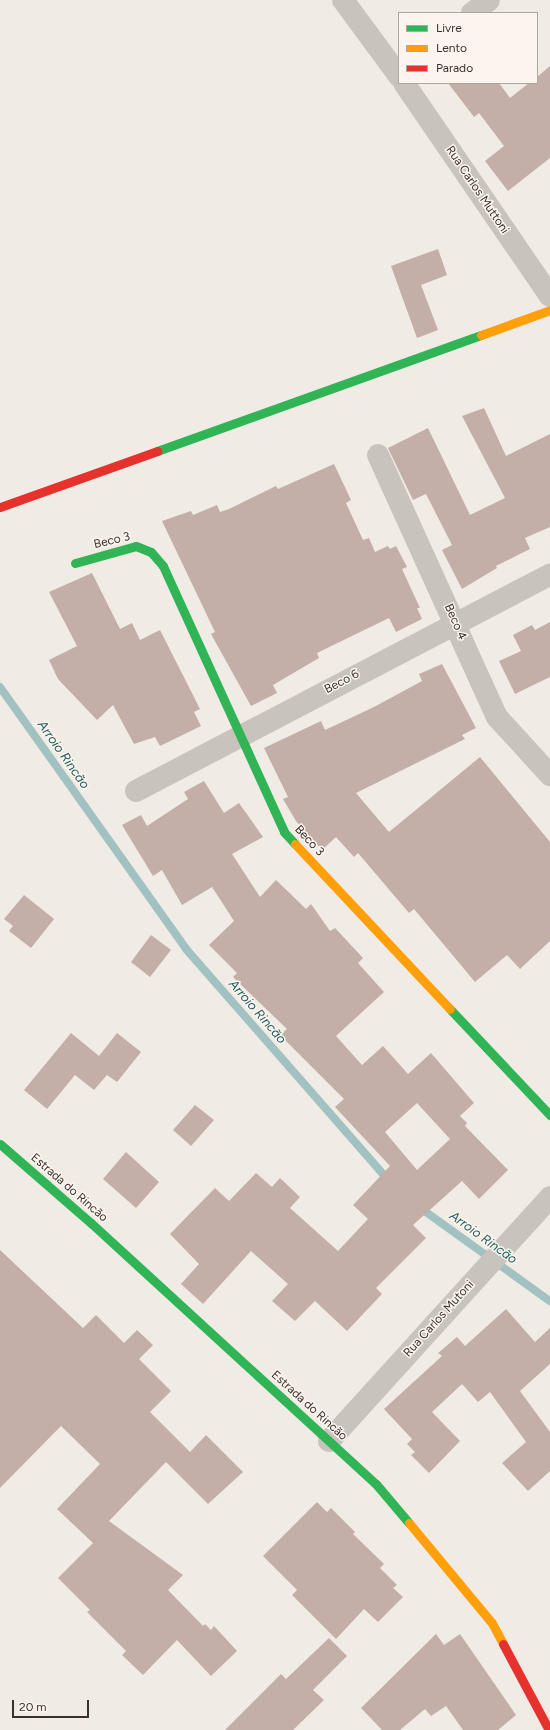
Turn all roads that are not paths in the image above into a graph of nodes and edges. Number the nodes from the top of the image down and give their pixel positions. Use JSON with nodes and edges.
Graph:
{"nodes":[{"id":1,"x":343,"y":0,"type":"edge"},
{"id":2,"x":489,"y":0,"type":"edge"},
{"id":3,"x":473,"y":12,"type":"edge"},
{"id":4,"x":398,"y":73,"type":"edge"},
{"id":5,"x":405,"y":84,"type":"edge"},
{"id":6,"x":550,"y":296,"type":"edge"},
{"id":7,"x":550,"y":310,"type":"edge"},
{"id":8,"x":378,"y":455,"type":"dead end"},
{"id":9,"x":0,"y":507,"type":"edge"},
{"id":10,"x":75,"y":563,"type":"dead end"},
{"id":11,"x":550,"y":575,"type":"edge"},
{"id":12,"x":455,"y":623,"type":"junction"},
{"id":13,"x":240,"y":737,"type":"junction"},
{"id":14,"x":550,"y":775,"type":"edge"},
{"id":15,"x":136,"y":792,"type":"dead end"},
{"id":16,"x":550,"y":1115,"type":"edge"},
{"id":17,"x":0,"y":1144,"type":"edge"},
{"id":18,"x":550,"y":1197,"type":"edge"},
{"id":19,"x":329,"y":1441,"type":"junction"},
{"id":20,"x":549,"y":1730,"type":"edge"}],
"edges":[{"from":1,"to":4,"type":"street","name":"Rua Carlos Muttoni"},
{"from":2,"to":3,"type":"street"},
{"from":5,"to":6,"type":"street","name":"Rua Carlos Muttoni"},
{"from":7,"to":9,"type":"street"},
{"from":8,"to":12,"type":"street","name":"Beco 4"},
{"from":10,"to":13,"type":"street","name":"Beco 3"},
{"from":11,"to":12,"type":"street","name":"Beco 6"},
{"from":12,"to":13,"type":"street","name":"Beco 6"},
{"from":12,"to":14,"type":"street","name":"Beco 4"},
{"from":13,"to":15,"type":"street","name":"Beco 6"},
{"from":13,"to":16,"type":"street","name":"Beco 3"},
{"from":17,"to":19,"type":"street","name":"Estrada do Rincão"},
{"from":18,"to":19,"type":"street","name":"Rua Carlos Mutoni"},
{"from":19,"to":20,"type":"street","name":"Estrada do Rincão"}]}
